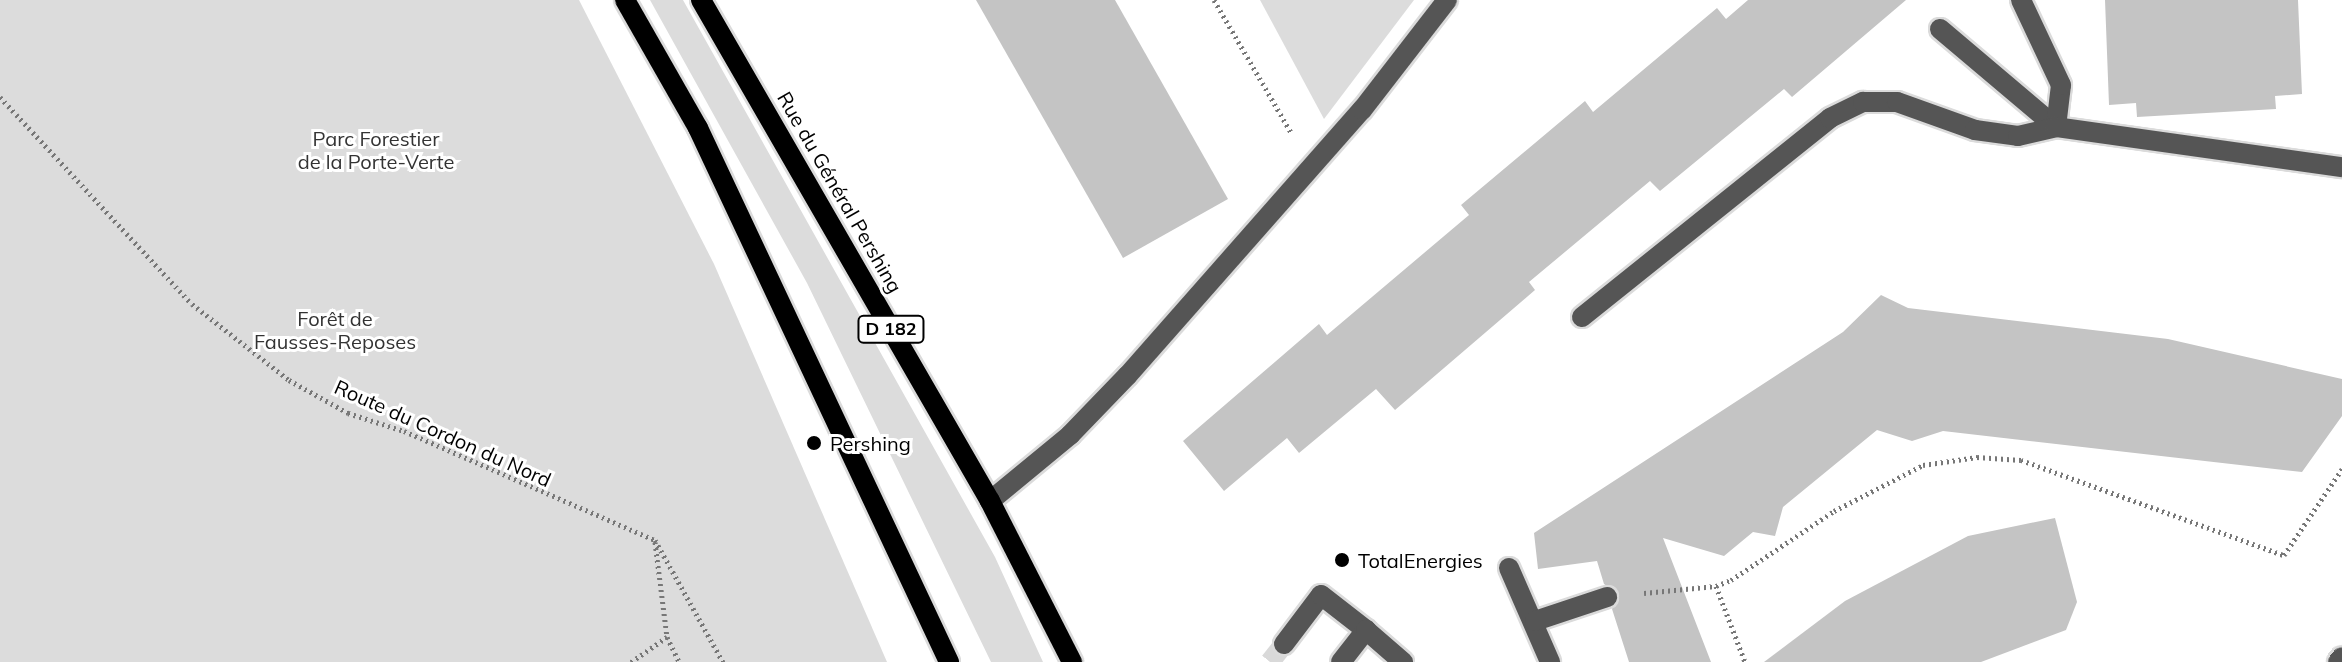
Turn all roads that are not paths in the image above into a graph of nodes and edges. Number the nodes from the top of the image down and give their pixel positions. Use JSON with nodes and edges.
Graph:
{"nodes":[{"id":1,"x":625,"y":0,"type":"edge"},
{"id":2,"x":701,"y":0,"type":"edge"},
{"id":3,"x":1447,"y":0,"type":"edge"},
{"id":4,"x":2021,"y":0,"type":"edge"},
{"id":5,"x":1940,"y":29,"type":"dead end"},
{"id":6,"x":2056,"y":127,"type":"junction"},
{"id":7,"x":2342,"y":167,"type":"edge"},
{"id":8,"x":1582,"y":317,"type":"dead end"},
{"id":9,"x":990,"y":501,"type":"junction"},
{"id":10,"x":1509,"y":568,"type":"dead end"},
{"id":11,"x":1607,"y":597,"type":"road end"},
{"id":12,"x":1535,"y":621,"type":"junction"},
{"id":13,"x":1366,"y":630,"type":"junction"},
{"id":14,"x":1284,"y":644,"type":"tunnel mouth"},
{"id":15,"x":2342,"y":657,"type":"edge"},
{"id":16,"x":949,"y":662,"type":"edge"},
{"id":17,"x":1072,"y":662,"type":"edge"},
{"id":18,"x":1341,"y":662,"type":"edge"},
{"id":19,"x":1403,"y":662,"type":"edge"},
{"id":20,"x":1550,"y":662,"type":"edge"},
{"id":21,"x":2338,"y":662,"type":"edge"}],
"edges":[{"from":1,"to":16,"type":"main road"},
{"from":2,"to":9,"type":"main road","name":"Rue du Général Pershing","number":"D 182"},
{"from":3,"to":9,"type":"street"},
{"from":4,"to":6,"type":"street"},
{"from":5,"to":6,"type":"street"},
{"from":6,"to":7,"type":"street"},
{"from":6,"to":8,"type":"street"},
{"from":9,"to":17,"type":"main road","name":"Rue du Général Pershing","number":"D 182"},
{"from":10,"to":12,"type":"street"},
{"from":11,"to":12,"type":"street"},
{"from":12,"to":20,"type":"street"},
{"from":13,"to":14,"type":"street"},
{"from":13,"to":18,"type":"street"},
{"from":13,"to":19,"type":"street"},
{"from":15,"to":21,"type":"street"}]}
